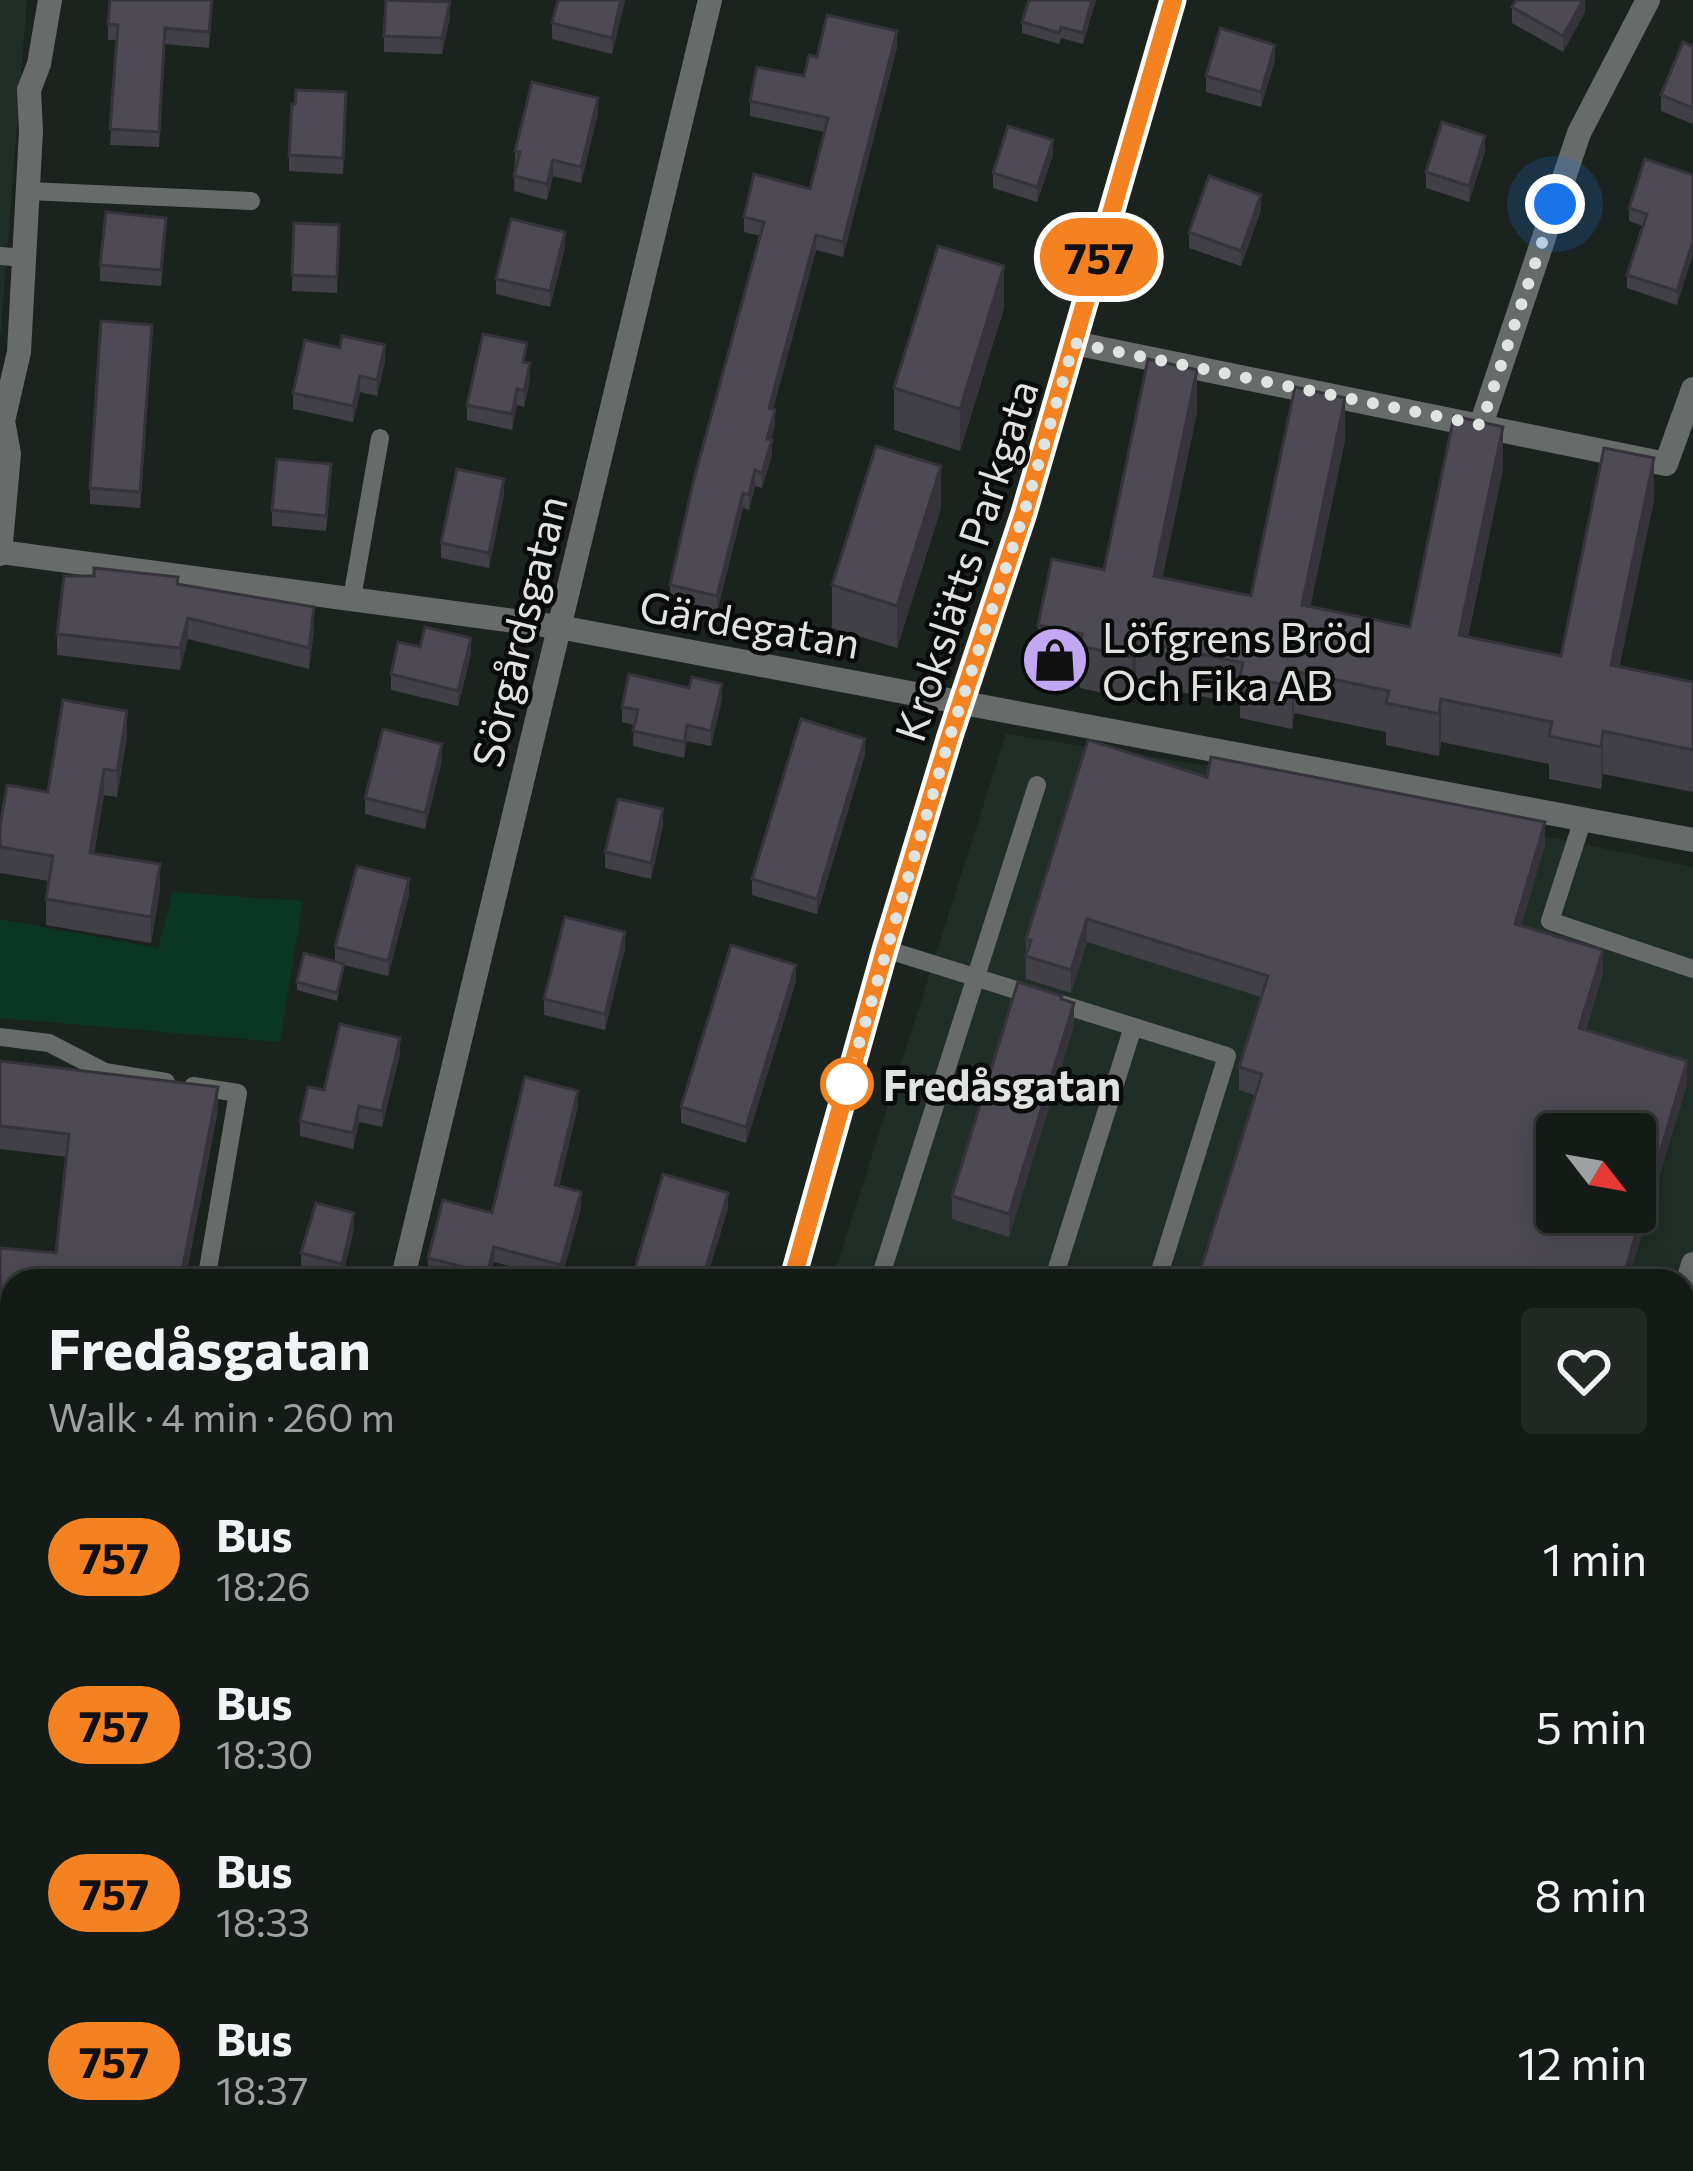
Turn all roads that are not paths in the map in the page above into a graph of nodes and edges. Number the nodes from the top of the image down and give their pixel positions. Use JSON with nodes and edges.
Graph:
{"nodes":[{"id":1,"x":50,"y":0,"type":"edge"},
{"id":2,"x":710,"y":0,"type":"edge"},
{"id":3,"x":1173,"y":0,"type":"edge"},
{"id":4,"x":1648,"y":0,"type":"edge"},
{"id":5,"x":28,"y":191,"type":"junction"},
{"id":6,"x":251,"y":201,"type":"dead end"},
{"id":7,"x":12,"y":257,"type":"edge"},
{"id":8,"x":1074,"y":343,"type":"junction"},
{"id":9,"x":1693,"y":389,"type":"edge"},
{"id":10,"x":1481,"y":425,"type":"junction"},
{"id":11,"x":380,"y":438,"type":"dead end"},
{"id":12,"x":4,"y":453,"type":"edge"},
{"id":13,"x":0,"y":553,"type":"edge"},
{"id":14,"x":352,"y":598,"type":"junction"},
{"id":15,"x":559,"y":627,"type":"junction"},
{"id":16,"x":962,"y":701,"type":"junction"},
{"id":17,"x":1036,"y":785,"type":"dead end"},
{"id":18,"x":1583,"y":819,"type":"junction"},
{"id":19,"x":1693,"y":840,"type":"edge"},
{"id":20,"x":885,"y":950,"type":"junction"},
{"id":21,"x":1693,"y":968,"type":"edge"},
{"id":22,"x":976,"y":978,"type":"junction"},
{"id":23,"x":1133,"y":1027,"type":"junction"},
{"id":24,"x":0,"y":1037,"type":"edge"},
{"id":25,"x":208,"y":1269,"type":"dead end"},
{"id":26,"x":405,"y":1269,"type":"edge"},
{"id":27,"x":795,"y":1269,"type":"edge"},
{"id":28,"x":883,"y":1269,"type":"edge"},
{"id":29,"x":1057,"y":1269,"type":"edge"},
{"id":30,"x":1161,"y":1269,"type":"edge"}],
"edges":[{"from":1,"to":5,"type":"street"},
{"from":2,"to":15,"type":"street","name":"Sörgårdsgatan"},
{"from":3,"to":8,"type":"street","name":"Krokslätts Parkgata"},
{"from":4,"to":10,"type":"street"},
{"from":5,"to":6,"type":"lane"},
{"from":5,"to":7,"type":"street"},
{"from":7,"to":12,"type":"street"},
{"from":8,"to":10,"type":"street"},
{"from":8,"to":16,"type":"street","name":"Krokslätts Parkgata"},
{"from":9,"to":10,"type":"street"},
{"from":11,"to":14,"type":"lane"},
{"from":12,"to":13,"type":"street"},
{"from":13,"to":14,"type":"street","name":"Gärdegatan"},
{"from":14,"to":15,"type":"street","name":"Gärdegatan"},
{"from":15,"to":16,"type":"street","name":"Gärdegatan"},
{"from":15,"to":26,"type":"street","name":"Sörgårdsgatan"},
{"from":16,"to":18,"type":"street","name":"Gärdegatan"},
{"from":16,"to":20,"type":"street","name":"Krokslätts Parkgata"},
{"from":17,"to":22,"type":"lane"},
{"from":18,"to":19,"type":"street","name":"Gärdegatan"},
{"from":18,"to":21,"type":"lane"},
{"from":20,"to":22,"type":"lane"},
{"from":20,"to":27,"type":"street","name":"Krokslätts Parkgata"},
{"from":22,"to":23,"type":"lane"},
{"from":22,"to":28,"type":"lane"},
{"from":23,"to":29,"type":"lane"},
{"from":23,"to":30,"type":"lane"},
{"from":24,"to":25,"type":"lane"}]}
